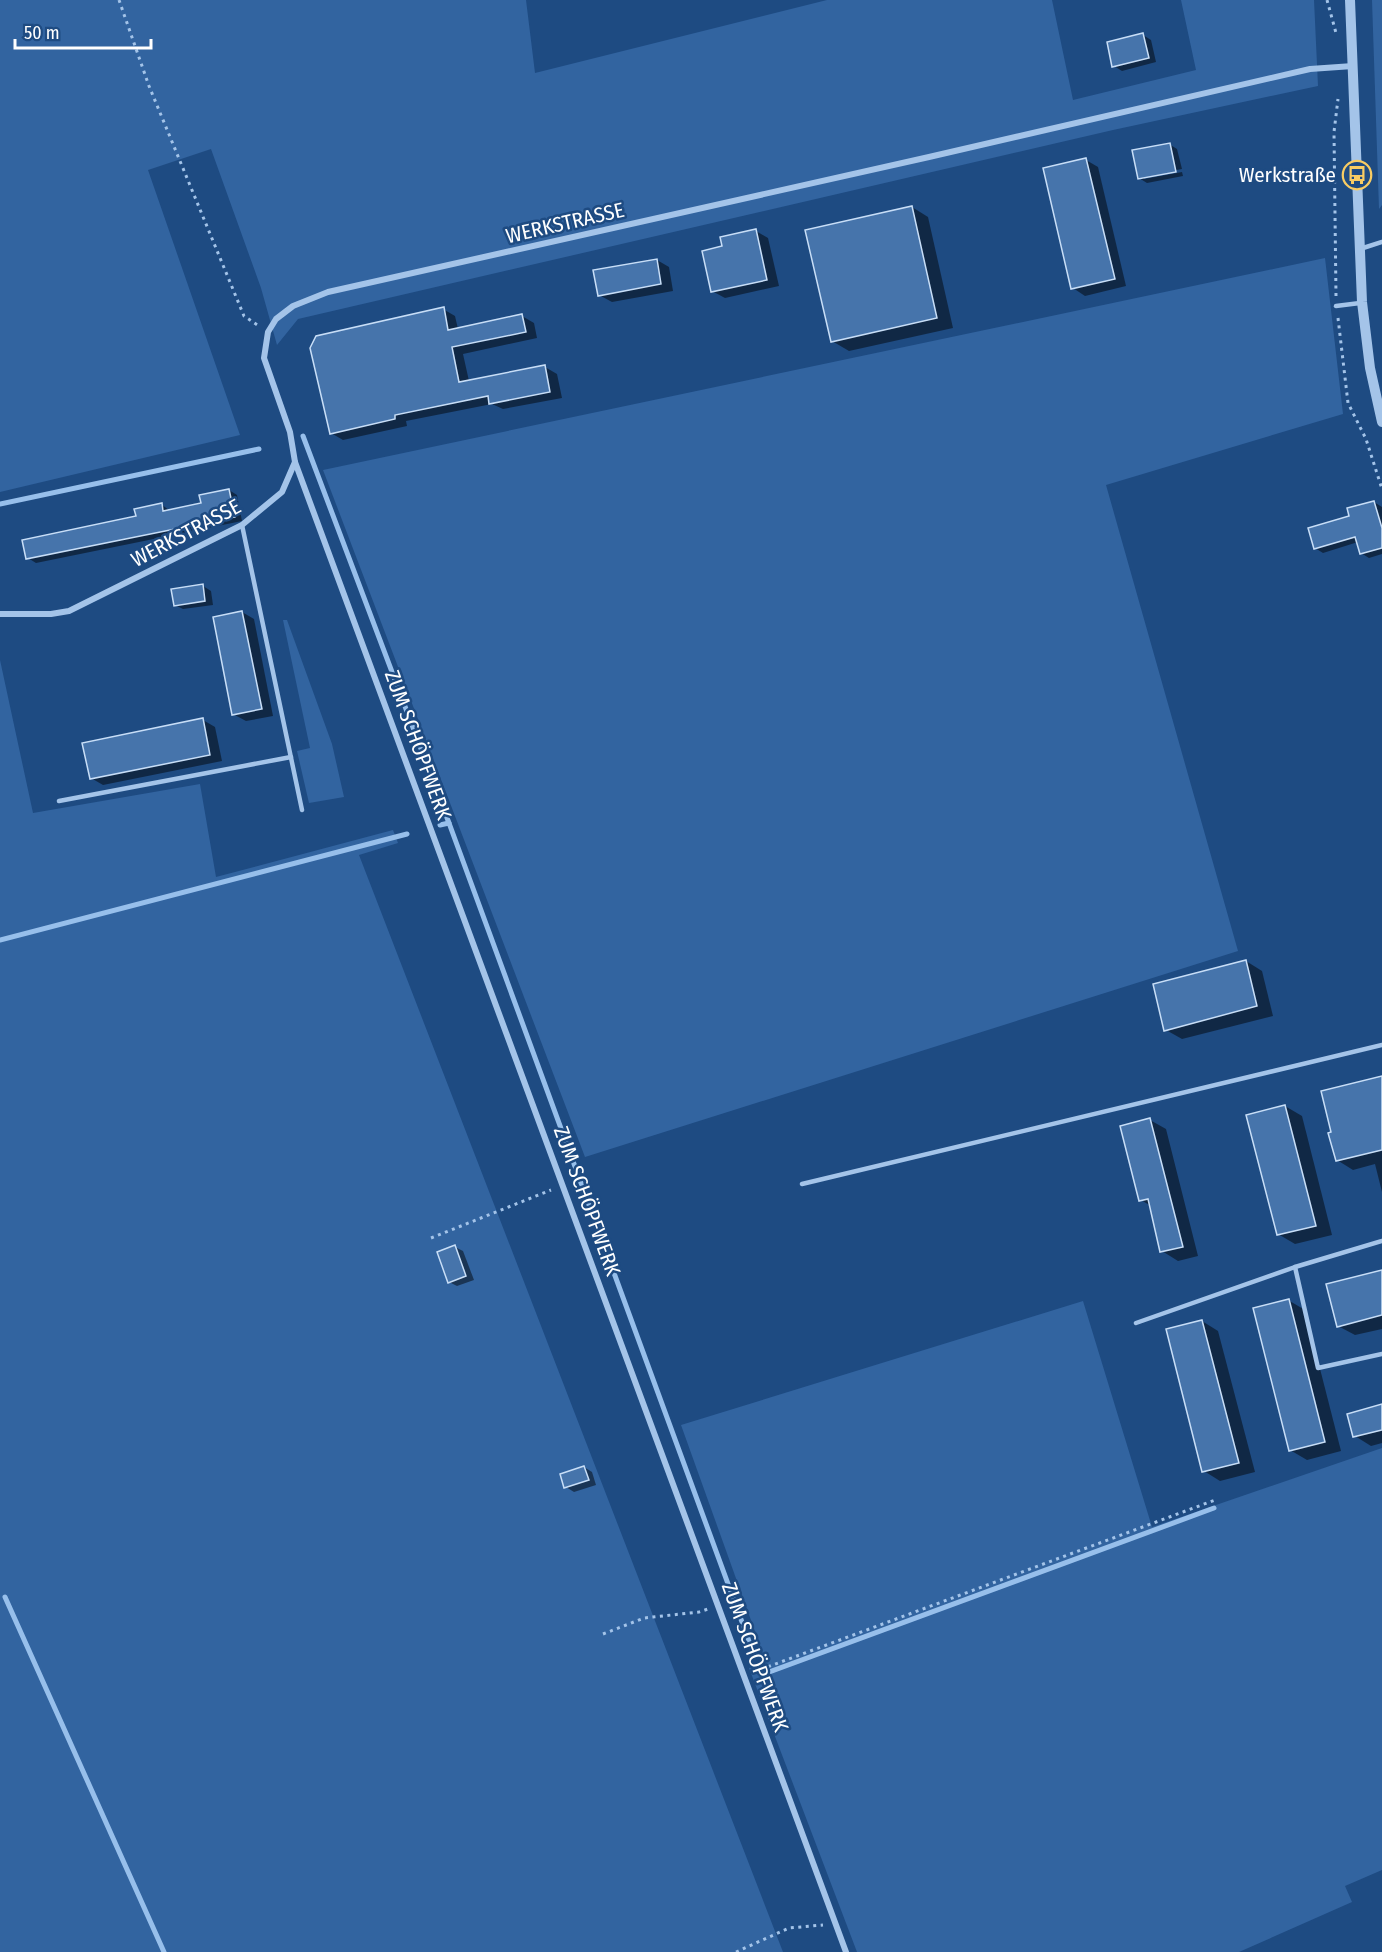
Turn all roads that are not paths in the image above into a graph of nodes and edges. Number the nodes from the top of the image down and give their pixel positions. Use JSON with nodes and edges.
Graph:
{"nodes":[{"id":1,"x":1350,"y":0,"type":"edge"},
{"id":2,"x":1353,"y":66,"type":"junction"},
{"id":3,"x":1382,"y":242,"type":"edge"},
{"id":4,"x":1360,"y":249,"type":"junction"},
{"id":5,"x":1362,"y":302,"type":"junction"},
{"id":6,"x":1336,"y":306,"type":"road end"},
{"id":7,"x":1382,"y":422,"type":"edge"},
{"id":8,"x":295,"y":462,"type":"junction"},
{"id":9,"x":242,"y":525,"type":"junction"},
{"id":10,"x":0,"y":614,"type":"edge"},
{"id":11,"x":291,"y":757,"type":"junction"},
{"id":12,"x":59,"y":801,"type":"dead end"},
{"id":13,"x":302,"y":810,"type":"dead end"},
{"id":14,"x":1382,"y":1045,"type":"edge"},
{"id":15,"x":802,"y":1185,"type":"dead end"},
{"id":16,"x":1382,"y":1241,"type":"edge"},
{"id":17,"x":1295,"y":1267,"type":"junction"},
{"id":18,"x":1136,"y":1323,"type":"dead end"},
{"id":19,"x":1382,"y":1354,"type":"edge"},
{"id":20,"x":846,"y":1952,"type":"edge"}],
"edges":[{"from":1,"to":2,"type":"street"},
{"from":2,"to":4,"type":"street"},
{"from":2,"to":8,"type":"street","name":"WERKSTRASSE"},
{"from":3,"to":4,"type":"lane"},
{"from":4,"to":5,"type":"street"},
{"from":5,"to":6,"type":"lane"},
{"from":5,"to":7,"type":"street"},
{"from":8,"to":9,"type":"street","name":"WERKSTRASSE"},
{"from":8,"to":20,"type":"street","name":"ZUM SCHÖPFWERK"},
{"from":9,"to":10,"type":"street","name":"WERKSTRASSE"},
{"from":9,"to":11,"type":"lane"},
{"from":11,"to":12,"type":"lane"},
{"from":11,"to":13,"type":"lane"},
{"from":14,"to":15,"type":"lane"},
{"from":16,"to":17,"type":"lane"},
{"from":17,"to":18,"type":"lane"},
{"from":17,"to":19,"type":"lane"}]}
